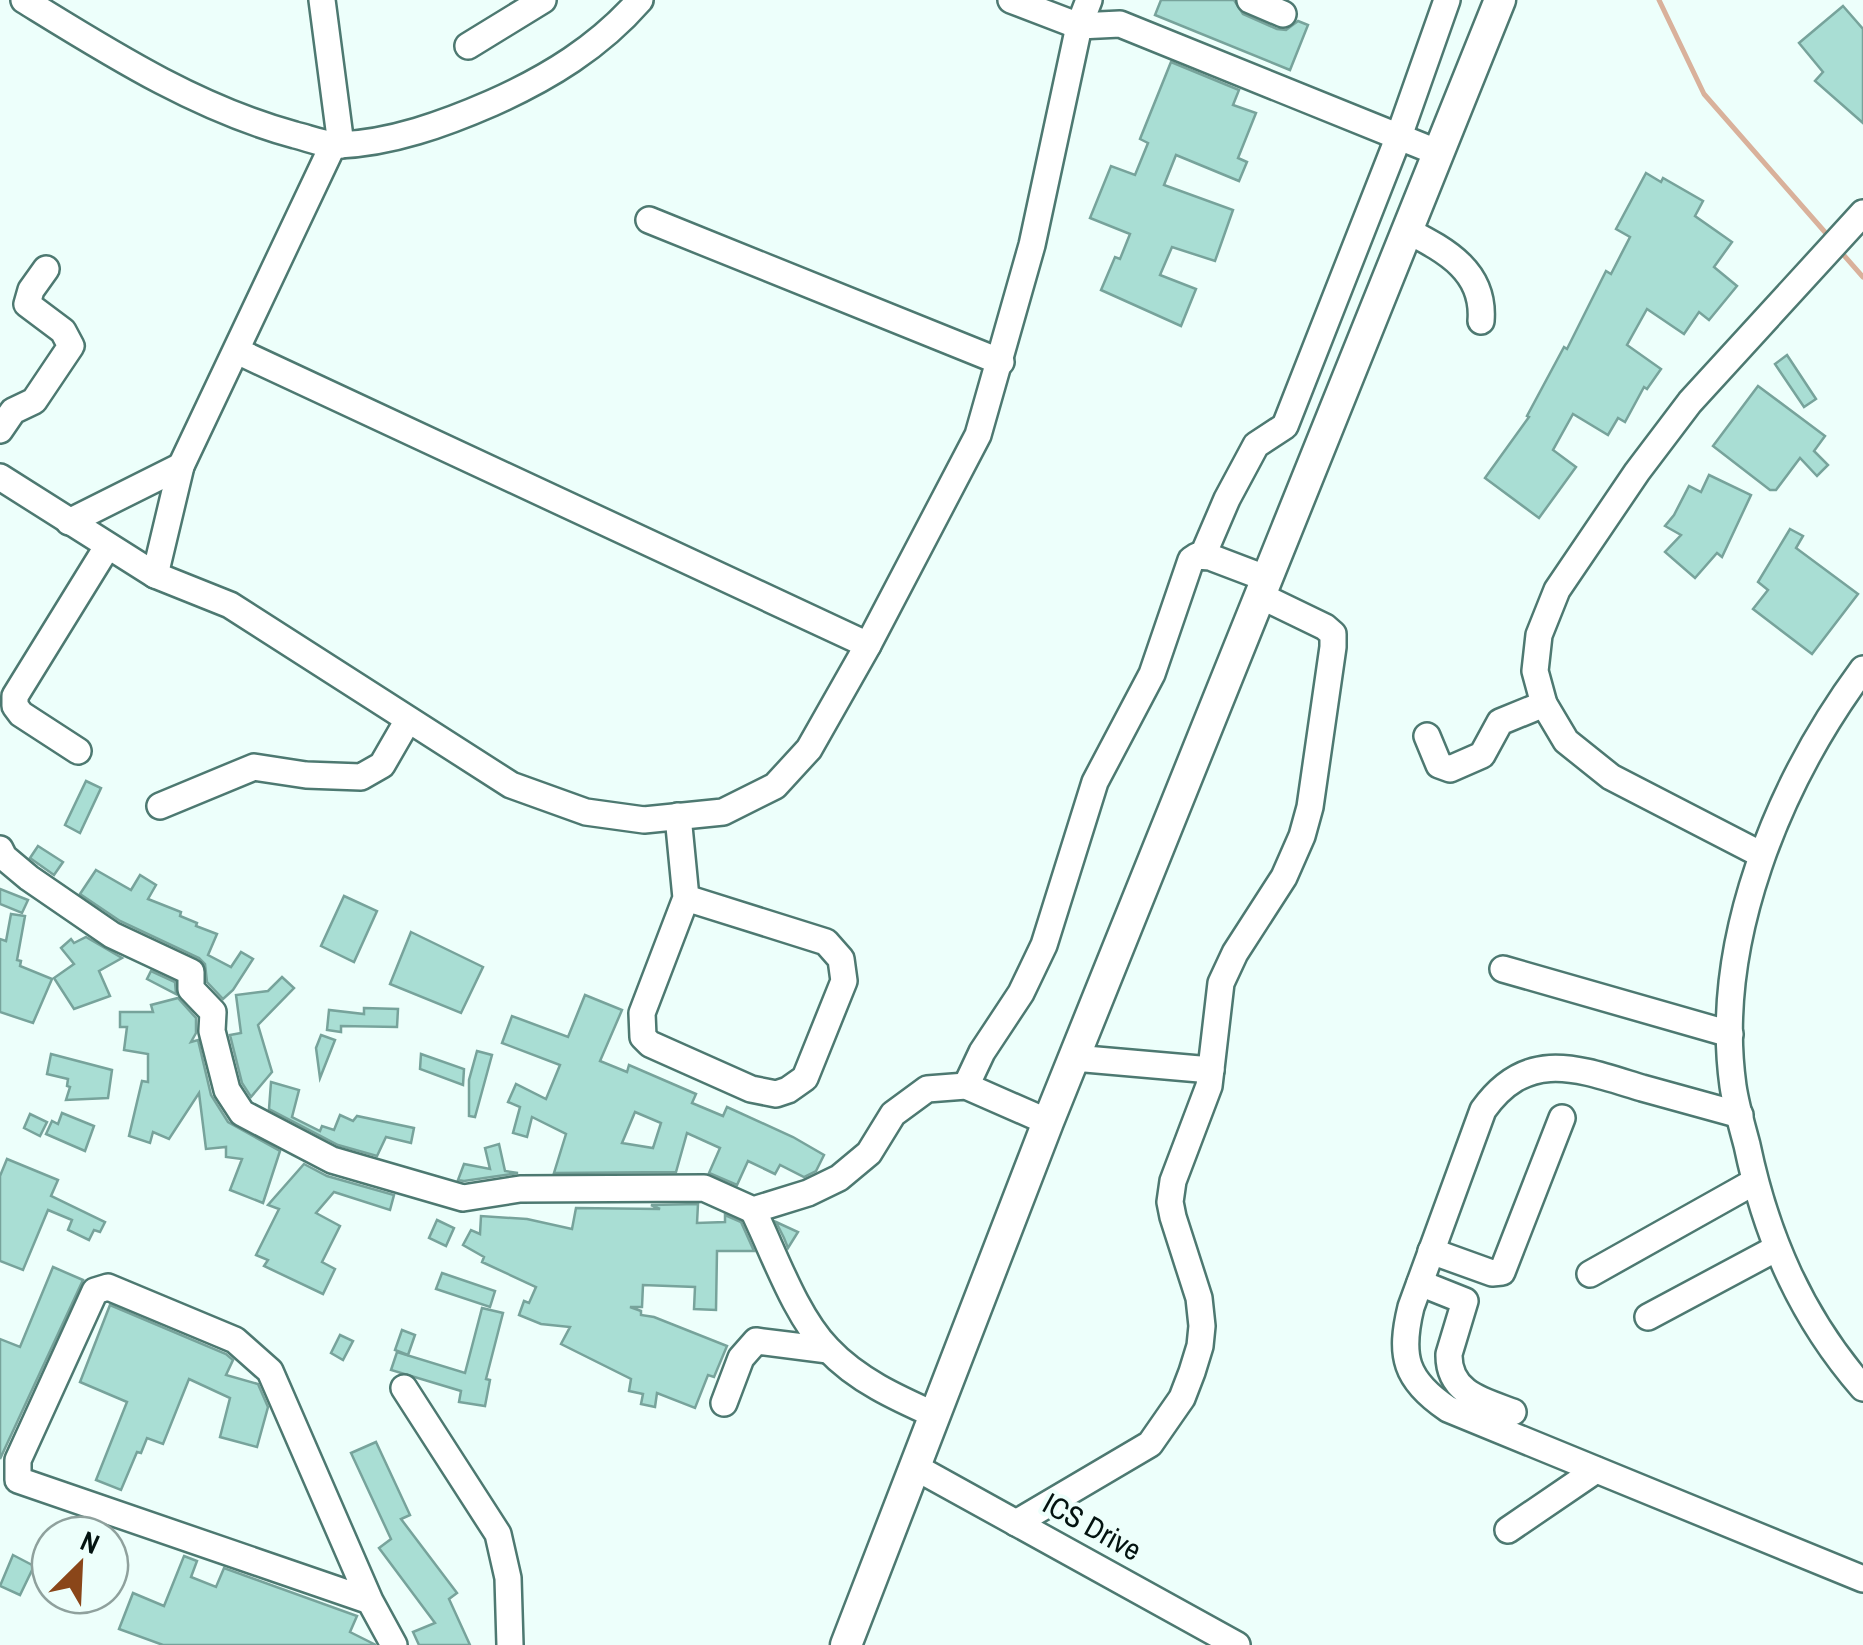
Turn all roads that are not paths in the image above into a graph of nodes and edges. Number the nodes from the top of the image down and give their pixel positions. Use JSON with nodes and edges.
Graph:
{"nodes":[{"id":1,"x":24,"y":0,"type":"edge"},
{"id":2,"x":322,"y":0,"type":"edge"},
{"id":3,"x":543,"y":0,"type":"edge"},
{"id":4,"x":640,"y":0,"type":"edge"},
{"id":5,"x":1010,"y":0,"type":"edge"},
{"id":6,"x":1089,"y":0,"type":"edge"},
{"id":7,"x":1250,"y":0,"type":"edge"},
{"id":8,"x":1447,"y":0,"type":"edge"},
{"id":9,"x":1500,"y":0,"type":"edge"},
{"id":10,"x":1283,"y":14,"type":"dead end"},
{"id":11,"x":1079,"y":26,"type":"junction"},
{"id":12,"x":468,"y":46,"type":"dead end"},
{"id":13,"x":1399,"y":136,"type":"junction"},
{"id":14,"x":337,"y":145,"type":"junction"},
{"id":15,"x":1440,"y":153,"type":"junction"},
{"id":16,"x":1863,"y":213,"type":"edge"},
{"id":17,"x":649,"y":220,"type":"dead end"},
{"id":18,"x":1408,"y":231,"type":"junction"},
{"id":19,"x":46,"y":269,"type":"dead end"},
{"id":20,"x":1481,"y":321,"type":"dead end"},
{"id":21,"x":237,"y":350,"type":"junction"},
{"id":22,"x":1001,"y":362,"type":"junction"},
{"id":23,"x":0,"y":430,"type":"edge"},
{"id":24,"x":180,"y":466,"type":"junction"},
{"id":25,"x":0,"y":477,"type":"edge"},
{"id":26,"x":69,"y":522,"type":"junction"},
{"id":27,"x":107,"y":547,"type":"junction"},
{"id":28,"x":1204,"y":555,"type":"junction"},
{"id":29,"x":155,"y":575,"type":"junction"},
{"id":30,"x":1265,"y":588,"type":"junction"},
{"id":31,"x":868,"y":645,"type":"junction"},
{"id":32,"x":1863,"y":669,"type":"edge"},
{"id":33,"x":1544,"y":704,"type":"junction"},
{"id":34,"x":408,"y":720,"type":"junction"},
{"id":35,"x":1427,"y":736,"type":"dead end"},
{"id":36,"x":78,"y":751,"type":"dead end"},
{"id":37,"x":160,"y":806,"type":"dead end"},
{"id":38,"x":678,"y":816,"type":"junction"},
{"id":39,"x":0,"y":849,"type":"edge"},
{"id":40,"x":1762,"y":855,"type":"junction"},
{"id":41,"x":686,"y":898,"type":"junction"},
{"id":42,"x":1503,"y":970,"type":"dead end"},
{"id":43,"x":1730,"y":1034,"type":"junction"},
{"id":44,"x":1074,"y":1058,"type":"junction"},
{"id":45,"x":1211,"y":1070,"type":"junction"},
{"id":46,"x":966,"y":1086,"type":"junction"},
{"id":47,"x":1740,"y":1115,"type":"junction"},
{"id":48,"x":1562,"y":1118,"type":"dead end"},
{"id":49,"x":1048,"y":1122,"type":"junction"},
{"id":50,"x":1754,"y":1182,"type":"junction"},
{"id":51,"x":753,"y":1210,"type":"junction"},
{"id":52,"x":1777,"y":1248,"type":"junction"},
{"id":53,"x":1431,"y":1251,"type":"junction"},
{"id":54,"x":1590,"y":1274,"type":"dead end"},
{"id":55,"x":1420,"y":1283,"type":"junction"},
{"id":56,"x":1648,"y":1317,"type":"dead end"},
{"id":57,"x":828,"y":1350,"type":"junction"},
{"id":58,"x":404,"y":1388,"type":"dead end"},
{"id":59,"x":1863,"y":1388,"type":"edge"},
{"id":60,"x":724,"y":1403,"type":"dead end"},
{"id":61,"x":1513,"y":1412,"type":"dead end"},
{"id":62,"x":935,"y":1415,"type":"junction"},
{"id":63,"x":915,"y":1467,"type":"junction"},
{"id":64,"x":1596,"y":1470,"type":"junction"},
{"id":65,"x":1016,"y":1523,"type":"junction"},
{"id":66,"x":1508,"y":1530,"type":"dead end"},
{"id":67,"x":1863,"y":1579,"type":"edge"},
{"id":68,"x":370,"y":1601,"type":"junction"},
{"id":69,"x":394,"y":1645,"type":"edge"},
{"id":70,"x":510,"y":1645,"type":"edge"},
{"id":71,"x":846,"y":1645,"type":"edge"},
{"id":72,"x":1237,"y":1645,"type":"edge"}],
"edges":[{"from":1,"to":14,"type":"street"},
{"from":2,"to":14,"type":"street"},
{"from":3,"to":12,"type":"street"},
{"from":4,"to":14,"type":"street"},
{"from":5,"to":11,"type":"street"},
{"from":6,"to":11,"type":"street"},
{"from":7,"to":10,"type":"street"},
{"from":8,"to":13,"type":"street"},
{"from":9,"to":15,"type":"main road"},
{"from":11,"to":13,"type":"street"},
{"from":11,"to":22,"type":"street"},
{"from":13,"to":15,"type":"street"},
{"from":13,"to":28,"type":"street"},
{"from":14,"to":21,"type":"street"},
{"from":15,"to":18,"type":"main road"},
{"from":16,"to":33,"type":"street"},
{"from":17,"to":22,"type":"street"},
{"from":18,"to":20,"type":"street"},
{"from":18,"to":30,"type":"main road"},
{"from":19,"to":23,"type":"street"},
{"from":21,"to":24,"type":"street"},
{"from":21,"to":31,"type":"street"},
{"from":22,"to":31,"type":"street"},
{"from":24,"to":26,"type":"street"},
{"from":24,"to":29,"type":"street"},
{"from":25,"to":26,"type":"street"},
{"from":26,"to":27,"type":"street"},
{"from":27,"to":29,"type":"street"},
{"from":27,"to":36,"type":"street"},
{"from":28,"to":30,"type":"street"},
{"from":28,"to":46,"type":"street"},
{"from":29,"to":34,"type":"street"},
{"from":30,"to":44,"type":"main road"},
{"from":30,"to":45,"type":"street"},
{"from":31,"to":38,"type":"street"},
{"from":32,"to":40,"type":"street"},
{"from":33,"to":35,"type":"street"},
{"from":33,"to":40,"type":"street"},
{"from":34,"to":37,"type":"street"},
{"from":34,"to":38,"type":"street"},
{"from":38,"to":41,"type":"street"},
{"from":39,"to":51,"type":"street"},
{"from":40,"to":43,"type":"street"},
{"from":41,"to":41,"type":"street"},
{"from":42,"to":43,"type":"street"},
{"from":43,"to":47,"type":"street"},
{"from":44,"to":45,"type":"street"},
{"from":44,"to":49,"type":"main road"},
{"from":45,"to":65,"type":"street"},
{"from":46,"to":49,"type":"street"},
{"from":46,"to":51,"type":"street"},
{"from":47,"to":50,"type":"street"},
{"from":47,"to":53,"type":"street"},
{"from":48,"to":53,"type":"street"},
{"from":49,"to":62,"type":"main road"},
{"from":50,"to":52,"type":"street"},
{"from":50,"to":54,"type":"street"},
{"from":51,"to":57,"type":"street"},
{"from":52,"to":56,"type":"street"},
{"from":52,"to":59,"type":"street"},
{"from":53,"to":55,"type":"street"},
{"from":55,"to":61,"type":"street"},
{"from":55,"to":64,"type":"street"},
{"from":57,"to":60,"type":"street"},
{"from":57,"to":62,"type":"street"},
{"from":58,"to":70,"type":"street"},
{"from":62,"to":63,"type":"main road"},
{"from":63,"to":65,"type":"street","name":"ICS Drive"},
{"from":63,"to":71,"type":"main road"},
{"from":64,"to":66,"type":"street"},
{"from":64,"to":67,"type":"street"},
{"from":65,"to":72,"type":"street","name":"ICS Drive"},
{"from":68,"to":68,"type":"street"},
{"from":68,"to":69,"type":"street"}]}
